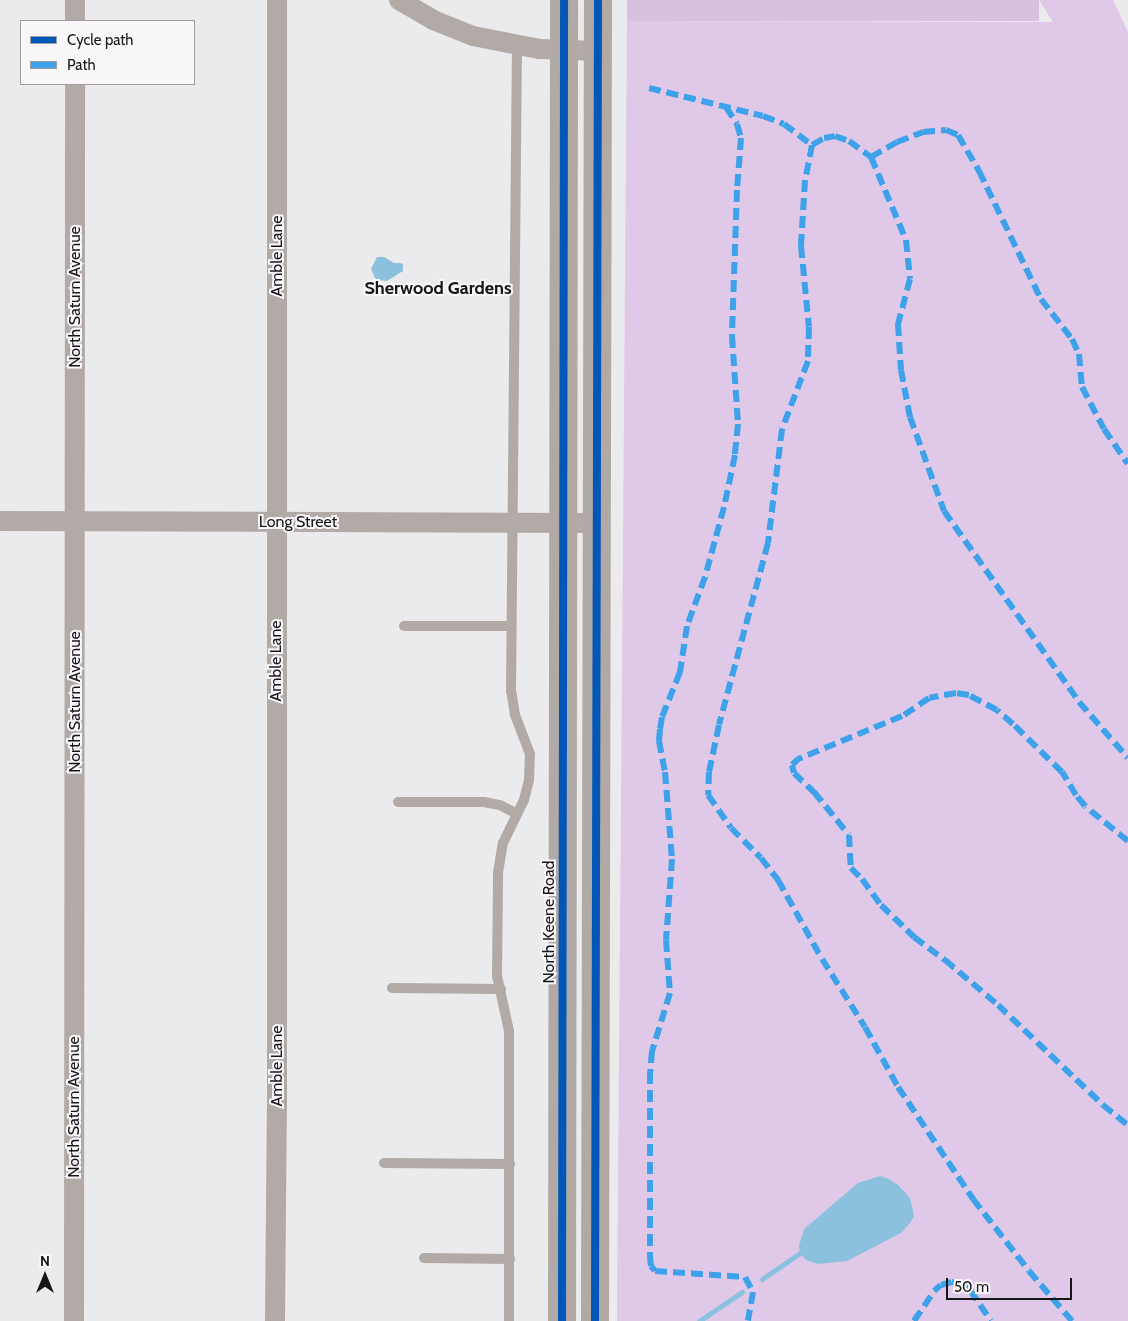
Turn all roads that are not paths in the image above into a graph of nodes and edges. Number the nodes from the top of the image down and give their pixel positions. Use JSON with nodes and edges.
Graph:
{"nodes":[{"id":1,"x":75,"y":0,"type":"edge"},
{"id":2,"x":277,"y":0,"type":"edge"},
{"id":3,"x":399,"y":0,"type":"edge"},
{"id":4,"x":564,"y":0,"type":"edge"},
{"id":5,"x":598,"y":0,"type":"edge"},
{"id":6,"x":75,"y":20,"type":"edge"},
{"id":7,"x":517,"y":46,"type":"junction"},
{"id":8,"x":564,"y":50,"type":"junction"},
{"id":9,"x":598,"y":51,"type":"junction"},
{"id":10,"x":75,"y":85,"type":"edge"},
{"id":11,"x":0,"y":521,"type":"edge"},
{"id":12,"x":75,"y":521,"type":"junction"},
{"id":13,"x":276,"y":522,"type":"junction"},
{"id":14,"x":511,"y":523,"type":"junction"},
{"id":15,"x":564,"y":523,"type":"junction"},
{"id":16,"x":597,"y":523,"type":"junction"},
{"id":17,"x":404,"y":626,"type":"dead end"},
{"id":18,"x":511,"y":626,"type":"junction"},
{"id":19,"x":398,"y":802,"type":"dead end"},
{"id":20,"x":516,"y":814,"type":"junction"},
{"id":21,"x":392,"y":988,"type":"dead end"},
{"id":22,"x":501,"y":988,"type":"junction"},
{"id":23,"x":384,"y":1163,"type":"dead end"},
{"id":24,"x":510,"y":1164,"type":"junction"},
{"id":25,"x":424,"y":1258,"type":"dead end"},
{"id":26,"x":510,"y":1259,"type":"junction"},
{"id":27,"x":74,"y":1321,"type":"edge"},
{"id":28,"x":275,"y":1321,"type":"edge"},
{"id":29,"x":509,"y":1321,"type":"edge"},
{"id":30,"x":562,"y":1321,"type":"edge"},
{"id":31,"x":595,"y":1321,"type":"edge"}],
"edges":[{"from":1,"to":6,"type":"street"},
{"from":2,"to":13,"type":"street","name":"Amble Lane"},
{"from":3,"to":7,"type":"street"},
{"from":4,"to":8,"type":"main road","name":"North Keene Road"},
{"from":5,"to":9,"type":"main road"},
{"from":7,"to":8,"type":"street"},
{"from":7,"to":14,"type":"lane"},
{"from":8,"to":9,"type":"street"},
{"from":8,"to":15,"type":"main road","name":"North Keene Road"},
{"from":9,"to":16,"type":"main road"},
{"from":10,"to":12,"type":"street","name":"North Saturn Avenue"},
{"from":11,"to":12,"type":"street","name":"Long Street"},
{"from":12,"to":13,"type":"street","name":"Long Street"},
{"from":12,"to":27,"type":"street","name":"North Saturn Avenue"},
{"from":13,"to":14,"type":"street","name":"Long Street"},
{"from":13,"to":28,"type":"street","name":"Amble Lane"},
{"from":14,"to":15,"type":"street","name":"Long Street"},
{"from":14,"to":18,"type":"lane"},
{"from":15,"to":16,"type":"street","name":"Long Street"},
{"from":15,"to":30,"type":"main road","name":"North Keene Road"},
{"from":16,"to":31,"type":"main road"},
{"from":17,"to":18,"type":"lane"},
{"from":18,"to":20,"type":"lane"},
{"from":19,"to":20,"type":"lane"},
{"from":20,"to":22,"type":"lane"},
{"from":21,"to":22,"type":"lane"},
{"from":22,"to":24,"type":"lane"},
{"from":23,"to":24,"type":"lane"},
{"from":24,"to":26,"type":"lane"},
{"from":25,"to":26,"type":"lane"},
{"from":26,"to":29,"type":"lane"}]}
